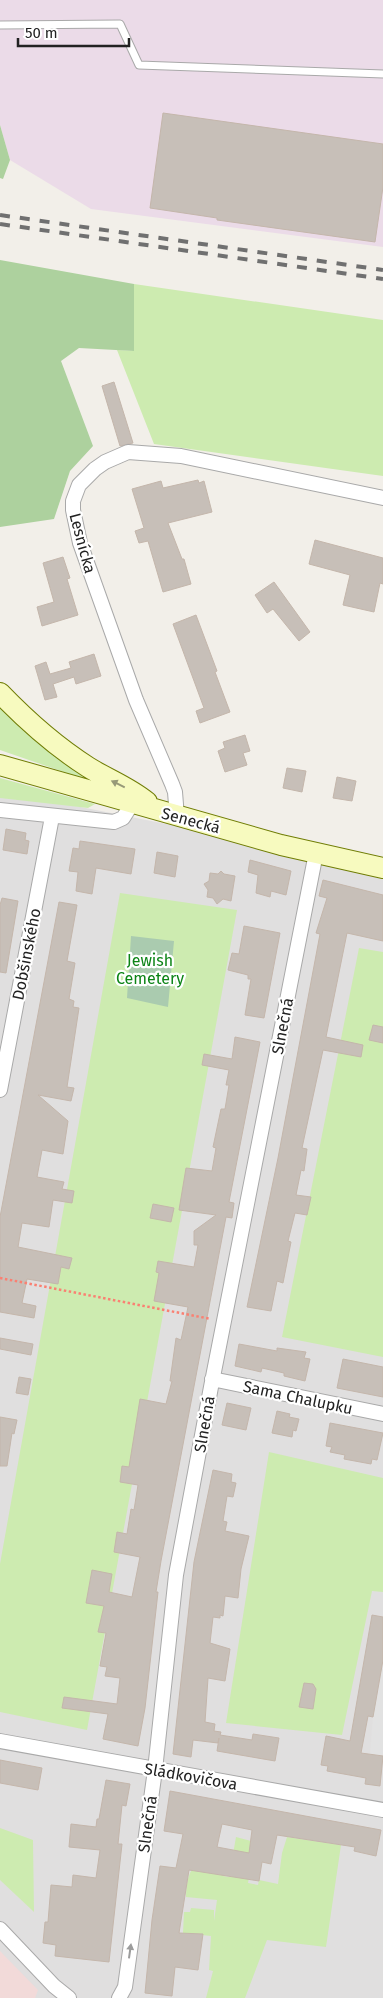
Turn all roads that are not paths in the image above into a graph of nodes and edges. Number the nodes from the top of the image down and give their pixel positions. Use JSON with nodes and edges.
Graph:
{"nodes":[{"id":1,"x":0,"y":25,"type":"edge"},
{"id":2,"x":383,"y":74,"type":"edge"},
{"id":3,"x":383,"y":498,"type":"edge"},
{"id":4,"x":0,"y":693,"type":"edge"},
{"id":5,"x":0,"y":765,"type":"edge"},
{"id":6,"x":132,"y":804,"type":"junction"},
{"id":7,"x":0,"y":810,"type":"edge"},
{"id":8,"x":158,"y":811,"type":"junction"},
{"id":9,"x":52,"y":817,"type":"junction"},
{"id":10,"x":177,"y":817,"type":"junction"},
{"id":11,"x":316,"y":853,"type":"junction"},
{"id":12,"x":383,"y":868,"type":"edge"},
{"id":13,"x":0,"y":1090,"type":"edge"},
{"id":14,"x":212,"y":1379,"type":"junction"},
{"id":15,"x":383,"y":1414,"type":"edge"},
{"id":16,"x":0,"y":1741,"type":"edge"},
{"id":17,"x":155,"y":1770,"type":"junction"},
{"id":18,"x":383,"y":1810,"type":"edge"},
{"id":19,"x":0,"y":1929,"type":"edge"},
{"id":20,"x":69,"y":1998,"type":"edge"},
{"id":21,"x":119,"y":1998,"type":"edge"}],
"edges":[{"from":1,"to":2,"type":"lane"},
{"from":3,"to":10,"type":"street","name":"Lesnícka"},
{"from":8,"to":4,"type":"main road","one_way":true},
{"from":5,"to":6,"type":"main road","name":"Senecká"},
{"from":6,"to":8,"type":"main road","name":"Senecká"},
{"from":6,"to":9,"type":"street"},
{"from":7,"to":9,"type":"street"},
{"from":8,"to":10,"type":"main road","name":"Senecká"},
{"from":9,"to":13,"type":"street","name":"Dobšinského"},
{"from":10,"to":11,"type":"main road","name":"Senecká"},
{"from":11,"to":12,"type":"main road","name":"Senecká"},
{"from":11,"to":14,"type":"street","name":"Slnečná"},
{"from":14,"to":15,"type":"street","name":"Sama Chalupku"},
{"from":14,"to":17,"type":"street","name":"Slnečná"},
{"from":16,"to":17,"type":"street","name":"Sládkovičova"},
{"from":17,"to":18,"type":"street","name":"Sládkovičova"},
{"from":21,"to":17,"type":"street","name":"Slnečná","one_way":true},
{"from":19,"to":20,"type":"street"}]}
